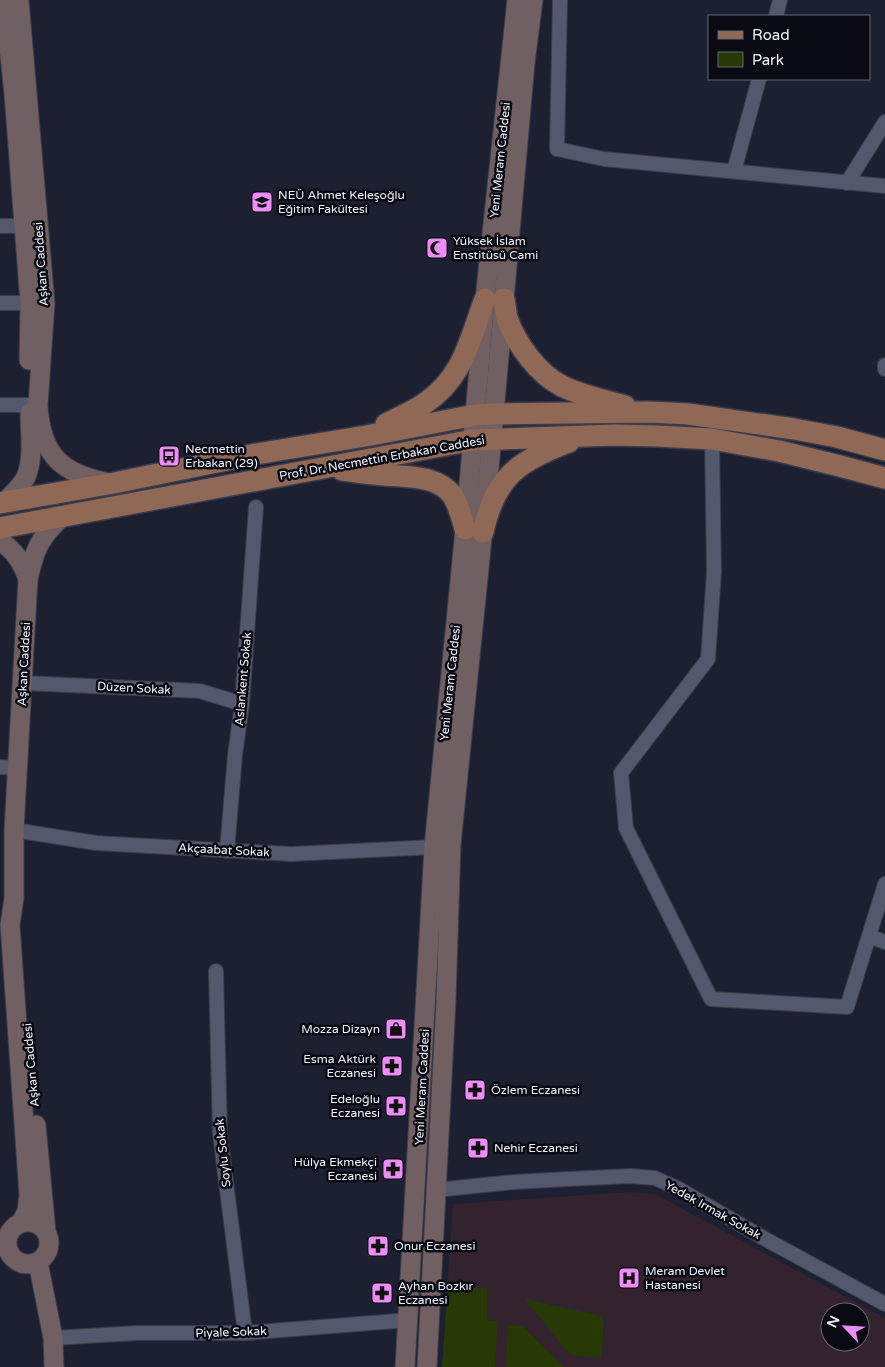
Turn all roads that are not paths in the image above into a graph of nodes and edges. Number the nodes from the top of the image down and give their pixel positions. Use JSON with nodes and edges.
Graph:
{"nodes":[{"id":1,"x":4,"y":0,"type":"edge"},
{"id":2,"x":19,"y":0,"type":"edge"},
{"id":3,"x":517,"y":0,"type":"edge"},
{"id":4,"x":533,"y":0,"type":"edge"},
{"id":5,"x":560,"y":0,"type":"edge"},
{"id":6,"x":780,"y":0,"type":"edge"},
{"id":7,"x":776,"y":15,"type":"edge"},
{"id":8,"x":10,"y":30,"type":"edge"},
{"id":9,"x":759,"y":80,"type":"edge"},
{"id":10,"x":885,"y":122,"type":"edge"},
{"id":11,"x":734,"y":171,"type":"junction"},
{"id":12,"x":847,"y":183,"type":"junction"},
{"id":13,"x":885,"y":186,"type":"edge"},
{"id":14,"x":0,"y":226,"type":"edge"},
{"id":15,"x":31,"y":226,"type":"junction"},
{"id":16,"x":494,"y":299,"type":"junction"},
{"id":17,"x":0,"y":303,"type":"edge"},
{"id":18,"x":37,"y":303,"type":"junction"},
{"id":19,"x":885,"y":365,"type":"edge"},
{"id":20,"x":885,"y":369,"type":"edge"},
{"id":21,"x":0,"y":405,"type":"edge"},
{"id":22,"x":34,"y":405,"type":"junction"},
{"id":23,"x":650,"y":412,"type":"junction"},
{"id":24,"x":484,"y":415,"type":"junction"},
{"id":25,"x":366,"y":436,"type":"junction"},
{"id":26,"x":586,"y":436,"type":"junction"},
{"id":27,"x":482,"y":439,"type":"junction"},
{"id":28,"x":712,"y":439,"type":"junction"},
{"id":29,"x":885,"y":450,"type":"edge"},
{"id":30,"x":327,"y":466,"type":"junction"},
{"id":31,"x":885,"y":478,"type":"edge"},
{"id":32,"x":114,"y":483,"type":"junction"},
{"id":33,"x":2,"y":502,"type":"edge"},
{"id":34,"x":256,"y":507,"type":"dead end"},
{"id":35,"x":62,"y":517,"type":"junction"},
{"id":36,"x":0,"y":528,"type":"edge"},
{"id":37,"x":474,"y":530,"type":"junction"},
{"id":38,"x":0,"y":540,"type":"edge"},
{"id":39,"x":28,"y":579,"type":"junction"},
{"id":40,"x":23,"y":683,"type":"junction"},
{"id":41,"x":242,"y":704,"type":"junction"},
{"id":42,"x":9,"y":768,"type":"edge"},
{"id":43,"x":14,"y":830,"type":"junction"},
{"id":44,"x":434,"y":847,"type":"junction"},
{"id":45,"x":227,"y":850,"type":"junction"},
{"id":46,"x":885,"y":884,"type":"edge"},
{"id":47,"x":14,"y":898,"type":"junction"},
{"id":48,"x":869,"y":936,"type":"junction"},
{"id":49,"x":885,"y":942,"type":"edge"},
{"id":50,"x":216,"y":971,"type":"dead end"},
{"id":51,"x":436,"y":1190,"type":"junction"},
{"id":52,"x":21,"y":1223,"type":"junction"},
{"id":53,"x":46,"y":1232,"type":"junction"},
{"id":54,"x":3,"y":1242,"type":"edge"},
{"id":55,"x":38,"y":1262,"type":"junction"},
{"id":56,"x":885,"y":1304,"type":"edge"},
{"id":57,"x":409,"y":1320,"type":"junction"},
{"id":58,"x":244,"y":1333,"type":"junction"},
{"id":59,"x":53,"y":1338,"type":"junction"},
{"id":60,"x":54,"y":1367,"type":"edge"},
{"id":61,"x":405,"y":1367,"type":"edge"},
{"id":62,"x":427,"y":1367,"type":"edge"}],
"edges":[{"from":1,"to":8,"type":"main road","name":"Aşkan Caddesi"},
{"from":2,"to":8,"type":"main road","name":"Aşkan Caddesi"},
{"from":3,"to":16,"type":"main road","name":"Yeni Meram Caddesi"},
{"from":4,"to":16,"type":"main road","name":"Yeni Meram Caddesi"},
{"from":5,"to":11,"type":"street"},
{"from":6,"to":7,"type":"street"},
{"from":8,"to":15,"type":"main road","name":"Aşkan Caddesi"},
{"from":9,"to":11,"type":"street"},
{"from":10,"to":12,"type":"street"},
{"from":11,"to":12,"type":"street"},
{"from":12,"to":13,"type":"street"},
{"from":14,"to":15,"type":"street"},
{"from":15,"to":18,"type":"main road","name":"Aşkan Caddesi"},
{"from":16,"to":23,"type":"main road"},
{"from":16,"to":24,"type":"main road","name":"Yeni Meram Caddesi"},
{"from":16,"to":25,"type":"main road"},
{"from":17,"to":18,"type":"street"},
{"from":18,"to":22,"type":"main road","name":"Aşkan Caddesi"},
{"from":19,"to":20,"type":"street"},
{"from":21,"to":22,"type":"street"},
{"from":22,"to":32,"type":"main road","name":"Aşkan Caddesi"},
{"from":22,"to":33,"type":"main road","name":"Aşkan Caddesi"},
{"from":23,"to":24,"type":"main road","name":"Prof. Dr. Necmettin Erbakan Caddesi"},
{"from":23,"to":29,"type":"main road","name":"Prof. Dr. Necmettin Erbakan Caddesi"},
{"from":24,"to":25,"type":"main road","name":"Prof. Dr. Necmettin Erbakan Caddesi"},
{"from":24,"to":27,"type":"main road","name":"Yeni Meram Caddesi"},
{"from":25,"to":32,"type":"main road","name":"Prof. Dr. Necmettin Erbakan Caddesi"},
{"from":26,"to":27,"type":"main road","name":"Prof. Dr. Necmettin Erbakan Caddesi"},
{"from":26,"to":28,"type":"main road","name":"Prof. Dr. Necmettin Erbakan Caddesi"},
{"from":26,"to":37,"type":"main road"},
{"from":27,"to":30,"type":"main road","name":"Prof. Dr. Necmettin Erbakan Caddesi"},
{"from":27,"to":37,"type":"main road","name":"Yeni Meram Caddesi"},
{"from":28,"to":31,"type":"main road","name":"Prof. Dr. Necmettin Erbakan Caddesi"},
{"from":28,"to":48,"type":"street"},
{"from":30,"to":35,"type":"main road","name":"Prof. Dr. Necmettin Erbakan Caddesi"},
{"from":30,"to":37,"type":"main road"},
{"from":32,"to":33,"type":"main road","name":"Prof. Dr. Necmettin Erbakan Caddesi"},
{"from":34,"to":41,"type":"street","name":"Aslankent Sokak"},
{"from":35,"to":36,"type":"main road","name":"Prof. Dr. Necmettin Erbakan Caddesi"},
{"from":35,"to":39,"type":"main road"},
{"from":37,"to":44,"type":"main road","name":"Yeni Meram Caddesi"},
{"from":37,"to":51,"type":"main road","name":"Yeni Meram Caddesi"},
{"from":38,"to":39,"type":"main road"},
{"from":39,"to":40,"type":"main road","name":"Aşkan Caddesi"},
{"from":40,"to":41,"type":"street","name":"Düzen Sokak"},
{"from":40,"to":42,"type":"main road","name":"Aşkan Caddesi"},
{"from":41,"to":45,"type":"street","name":"Aslankent Sokak"},
{"from":42,"to":43,"type":"main road","name":"Aşkan Caddesi"},
{"from":43,"to":45,"type":"street","name":"Akçaabat Sokak"},
{"from":43,"to":47,"type":"main road","name":"Aşkan Caddesi"},
{"from":44,"to":45,"type":"street","name":"Akçaabat Sokak"},
{"from":44,"to":57,"type":"main road","name":"Yeni Meram Caddesi"},
{"from":46,"to":48,"type":"street"},
{"from":47,"to":52,"type":"main road","name":"Aşkan Caddesi"},
{"from":47,"to":53,"type":"main road","name":"Aşkan Caddesi"},
{"from":48,"to":49,"type":"street"},
{"from":50,"to":58,"type":"street","name":"Soylu Sokak"},
{"from":51,"to":56,"type":"street","name":"Yedek Irmak Sokak"},
{"from":51,"to":62,"type":"main road","name":"Yeni Meram Caddesi"},
{"from":52,"to":53,"type":"main road"},
{"from":52,"to":54,"type":"main road"},
{"from":53,"to":55,"type":"main road"},
{"from":54,"to":55,"type":"main road"},
{"from":55,"to":59,"type":"main road"},
{"from":57,"to":58,"type":"street","name":"Piyale Sokak"},
{"from":57,"to":61,"type":"main road","name":"Yeni Meram Caddesi"},
{"from":58,"to":59,"type":"street","name":"Piyale Sokak"},
{"from":59,"to":60,"type":"main road"}]}
